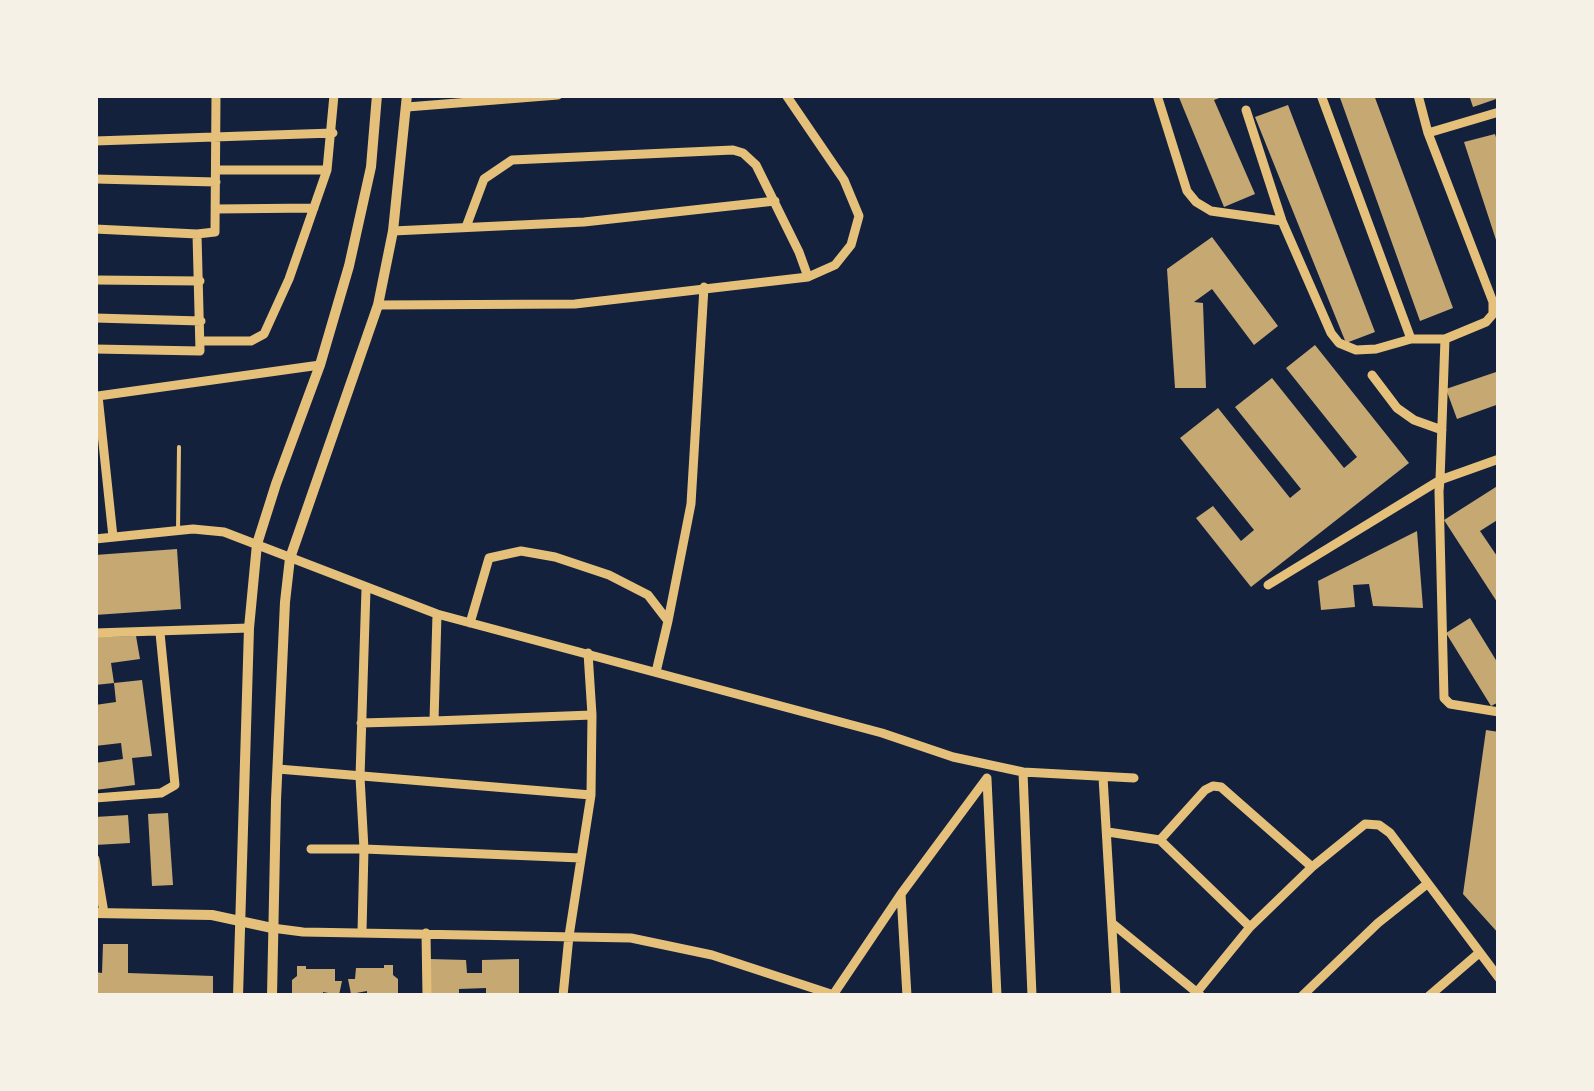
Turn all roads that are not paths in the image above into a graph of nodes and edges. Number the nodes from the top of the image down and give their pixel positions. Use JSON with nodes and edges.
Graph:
{"nodes":[{"id":1,"x":216,"y":95,"type":"edge"},
{"id":2,"x":334,"y":95,"type":"edge"},
{"id":3,"x":377,"y":95,"type":"edge"},
{"id":4,"x":558,"y":95,"type":"edge"},
{"id":5,"x":786,"y":95,"type":"edge"},
{"id":6,"x":1157,"y":95,"type":"edge"},
{"id":7,"x":1321,"y":95,"type":"edge"},
{"id":8,"x":1418,"y":95,"type":"edge"},
{"id":9,"x":407,"y":101,"type":"edge"},
{"id":10,"x":1246,"y":110,"type":"dead end"},
{"id":11,"x":1499,"y":112,"type":"edge"},
{"id":12,"x":333,"y":133,"type":"junction"},
{"id":13,"x":1428,"y":133,"type":"junction"},
{"id":14,"x":216,"y":138,"type":"junction"},
{"id":15,"x":95,"y":141,"type":"edge"},
{"id":16,"x":216,"y":170,"type":"junction"},
{"id":17,"x":328,"y":170,"type":"junction"},
{"id":18,"x":95,"y":178,"type":"edge"},
{"id":19,"x":216,"y":182,"type":"junction"},
{"id":20,"x":775,"y":201,"type":"junction"},
{"id":21,"x":314,"y":208,"type":"junction"},
{"id":22,"x":216,"y":209,"type":"junction"},
{"id":23,"x":1282,"y":221,"type":"junction"},
{"id":24,"x":466,"y":227,"type":"junction"},
{"id":25,"x":95,"y":229,"type":"edge"},
{"id":26,"x":392,"y":231,"type":"junction"},
{"id":27,"x":197,"y":234,"type":"junction"},
{"id":28,"x":808,"y":277,"type":"junction"},
{"id":29,"x":95,"y":280,"type":"edge"},
{"id":30,"x":200,"y":281,"type":"junction"},
{"id":31,"x":704,"y":287,"type":"junction"},
{"id":32,"x":378,"y":305,"type":"junction"},
{"id":33,"x":95,"y":318,"type":"edge"},
{"id":34,"x":201,"y":321,"type":"junction"},
{"id":35,"x":1411,"y":339,"type":"junction"},
{"id":36,"x":1445,"y":340,"type":"junction"},
{"id":37,"x":202,"y":342,"type":"junction"},
{"id":38,"x":95,"y":349,"type":"edge"},
{"id":39,"x":320,"y":365,"type":"junction"},
{"id":40,"x":1372,"y":375,"type":"dead end"},
{"id":41,"x":95,"y":384,"type":"edge"},
{"id":42,"x":98,"y":396,"type":"junction"},
{"id":43,"x":1442,"y":430,"type":"junction"},
{"id":44,"x":179,"y":447,"type":"dead end"},
{"id":45,"x":1499,"y":459,"type":"edge"},
{"id":46,"x":1440,"y":480,"type":"junction"},
{"id":47,"x":178,"y":531,"type":"junction"},
{"id":48,"x":113,"y":538,"type":"junction"},
{"id":49,"x":95,"y":539,"type":"edge"},
{"id":50,"x":257,"y":544,"type":"junction"},
{"id":51,"x":290,"y":558,"type":"junction"},
{"id":52,"x":1268,"y":585,"type":"dead end"},
{"id":53,"x":366,"y":589,"type":"junction"},
{"id":54,"x":437,"y":614,"type":"junction"},
{"id":55,"x":668,"y":621,"type":"junction"},
{"id":56,"x":470,"y":623,"type":"junction"},
{"id":57,"x":249,"y":628,"type":"junction"},
{"id":58,"x":95,"y":633,"type":"edge"},
{"id":59,"x":160,"y":633,"type":"junction"},
{"id":60,"x":588,"y":653,"type":"junction"},
{"id":61,"x":656,"y":672,"type":"junction"},
{"id":62,"x":1499,"y":712,"type":"edge"},
{"id":63,"x":592,"y":715,"type":"junction"},
{"id":64,"x":434,"y":721,"type":"junction"},
{"id":65,"x":361,"y":723,"type":"junction"},
{"id":66,"x":278,"y":770,"type":"junction"},
{"id":67,"x":987,"y":772,"type":"junction"},
{"id":68,"x":1022,"y":772,"type":"junction"},
{"id":69,"x":360,"y":777,"type":"junction"},
{"id":70,"x":1103,"y":777,"type":"junction"},
{"id":71,"x":1134,"y":778,"type":"dead end"},
{"id":72,"x":591,"y":795,"type":"junction"},
{"id":73,"x":95,"y":798,"type":"edge"},
{"id":74,"x":1108,"y":832,"type":"junction"},
{"id":75,"x":1160,"y":840,"type":"junction"},
{"id":76,"x":311,"y":849,"type":"dead end"},
{"id":77,"x":364,"y":850,"type":"junction"},
{"id":78,"x":581,"y":858,"type":"junction"},
{"id":79,"x":95,"y":859,"type":"edge"},
{"id":80,"x":1312,"y":867,"type":"junction"},
{"id":81,"x":1426,"y":884,"type":"junction"},
{"id":82,"x":901,"y":894,"type":"junction"},
{"id":83,"x":99,"y":913,"type":"edge"},
{"id":84,"x":239,"y":920,"type":"junction"},
{"id":85,"x":1113,"y":924,"type":"junction"},
{"id":86,"x":272,"y":928,"type":"junction"},
{"id":87,"x":1250,"y":928,"type":"junction"},
{"id":88,"x":362,"y":932,"type":"junction"},
{"id":89,"x":426,"y":933,"type":"junction"},
{"id":90,"x":568,"y":936,"type":"junction"},
{"id":91,"x":1479,"y":953,"type":"junction"},
{"id":92,"x":1499,"y":978,"type":"edge"},
{"id":93,"x":1199,"y":994,"type":"edge"},
{"id":94,"x":834,"y":995,"type":"edge"},
{"id":95,"x":238,"y":996,"type":"edge"},
{"id":96,"x":272,"y":996,"type":"edge"},
{"id":97,"x":427,"y":996,"type":"edge"},
{"id":98,"x":563,"y":996,"type":"edge"},
{"id":99,"x":907,"y":996,"type":"edge"},
{"id":100,"x":997,"y":996,"type":"edge"},
{"id":101,"x":1032,"y":996,"type":"edge"},
{"id":102,"x":1116,"y":996,"type":"edge"},
{"id":103,"x":1302,"y":996,"type":"edge"},
{"id":104,"x":1429,"y":996,"type":"edge"}],
"edges":[{"from":1,"to":14,"type":"street"},
{"from":2,"to":12,"type":"street"},
{"from":3,"to":39,"type":"street"},
{"from":4,"to":9,"type":"street"},
{"from":5,"to":28,"type":"street"},
{"from":6,"to":23,"type":"street"},
{"from":7,"to":35,"type":"street"},
{"from":8,"to":13,"type":"street"},
{"from":9,"to":26,"type":"street"},
{"from":10,"to":23,"type":"street"},
{"from":11,"to":13,"type":"street"},
{"from":12,"to":14,"type":"street"},
{"from":12,"to":17,"type":"street"},
{"from":13,"to":36,"type":"street"},
{"from":14,"to":15,"type":"street"},
{"from":14,"to":16,"type":"street"},
{"from":16,"to":17,"type":"street"},
{"from":16,"to":19,"type":"street"},
{"from":17,"to":21,"type":"street"},
{"from":18,"to":19,"type":"street"},
{"from":19,"to":22,"type":"street"},
{"from":20,"to":24,"type":"street"},
{"from":20,"to":24,"type":"street"},
{"from":20,"to":28,"type":"street"},
{"from":21,"to":22,"type":"street"},
{"from":21,"to":37,"type":"street"},
{"from":22,"to":27,"type":"street"},
{"from":23,"to":35,"type":"street"},
{"from":24,"to":26,"type":"street"},
{"from":25,"to":27,"type":"street"},
{"from":26,"to":32,"type":"street"},
{"from":27,"to":30,"type":"street"},
{"from":28,"to":31,"type":"street"},
{"from":29,"to":30,"type":"street"},
{"from":30,"to":34,"type":"street"},
{"from":31,"to":32,"type":"street"},
{"from":31,"to":55,"type":"street"},
{"from":32,"to":51,"type":"street"},
{"from":33,"to":34,"type":"street"},
{"from":34,"to":37,"type":"street"},
{"from":35,"to":36,"type":"street"},
{"from":36,"to":43,"type":"street"},
{"from":37,"to":38,"type":"street"},
{"from":39,"to":42,"type":"street"},
{"from":39,"to":50,"type":"street"},
{"from":40,"to":43,"type":"street"},
{"from":41,"to":42,"type":"street"},
{"from":42,"to":48,"type":"street"},
{"from":43,"to":46,"type":"street"},
{"from":44,"to":47,"type":"lane"},
{"from":45,"to":46,"type":"street"},
{"from":46,"to":52,"type":"street"},
{"from":46,"to":62,"type":"street"},
{"from":47,"to":48,"type":"street"},
{"from":47,"to":50,"type":"street"},
{"from":48,"to":49,"type":"street"},
{"from":50,"to":51,"type":"street"},
{"from":50,"to":57,"type":"street"},
{"from":51,"to":53,"type":"street"},
{"from":51,"to":66,"type":"street"},
{"from":53,"to":54,"type":"street"},
{"from":53,"to":65,"type":"street"},
{"from":54,"to":56,"type":"street"},
{"from":54,"to":64,"type":"street"},
{"from":55,"to":56,"type":"street"},
{"from":55,"to":61,"type":"street"},
{"from":56,"to":60,"type":"street"},
{"from":57,"to":59,"type":"street"},
{"from":57,"to":84,"type":"street"},
{"from":58,"to":59,"type":"street"},
{"from":59,"to":73,"type":"street"},
{"from":60,"to":61,"type":"street"},
{"from":60,"to":63,"type":"street"},
{"from":61,"to":67,"type":"street"},
{"from":63,"to":64,"type":"street"},
{"from":63,"to":72,"type":"street"},
{"from":64,"to":65,"type":"street"},
{"from":65,"to":69,"type":"street"},
{"from":66,"to":69,"type":"street"},
{"from":66,"to":86,"type":"street"},
{"from":67,"to":68,"type":"street"},
{"from":67,"to":82,"type":"street"},
{"from":67,"to":100,"type":"street"},
{"from":68,"to":70,"type":"street"},
{"from":68,"to":101,"type":"street"},
{"from":69,"to":72,"type":"street"},
{"from":69,"to":77,"type":"street"},
{"from":70,"to":71,"type":"street"},
{"from":70,"to":74,"type":"street"},
{"from":72,"to":78,"type":"street"},
{"from":74,"to":75,"type":"street"},
{"from":74,"to":85,"type":"street"},
{"from":75,"to":80,"type":"street"},
{"from":75,"to":87,"type":"street"},
{"from":76,"to":77,"type":"street"},
{"from":77,"to":78,"type":"street"},
{"from":77,"to":88,"type":"street"},
{"from":78,"to":90,"type":"street"},
{"from":79,"to":83,"type":"street"},
{"from":80,"to":81,"type":"street"},
{"from":80,"to":87,"type":"street"},
{"from":81,"to":91,"type":"street"},
{"from":81,"to":103,"type":"street"},
{"from":82,"to":94,"type":"street"},
{"from":82,"to":99,"type":"street"},
{"from":83,"to":84,"type":"street"},
{"from":84,"to":86,"type":"street"},
{"from":84,"to":95,"type":"street"},
{"from":85,"to":93,"type":"street"},
{"from":85,"to":102,"type":"street"},
{"from":86,"to":88,"type":"street"},
{"from":86,"to":96,"type":"street"},
{"from":87,"to":93,"type":"street"},
{"from":88,"to":89,"type":"street"},
{"from":89,"to":90,"type":"street"},
{"from":89,"to":97,"type":"street"},
{"from":90,"to":94,"type":"street"},
{"from":90,"to":98,"type":"street"},
{"from":91,"to":92,"type":"street"},
{"from":91,"to":104,"type":"street"}]}
